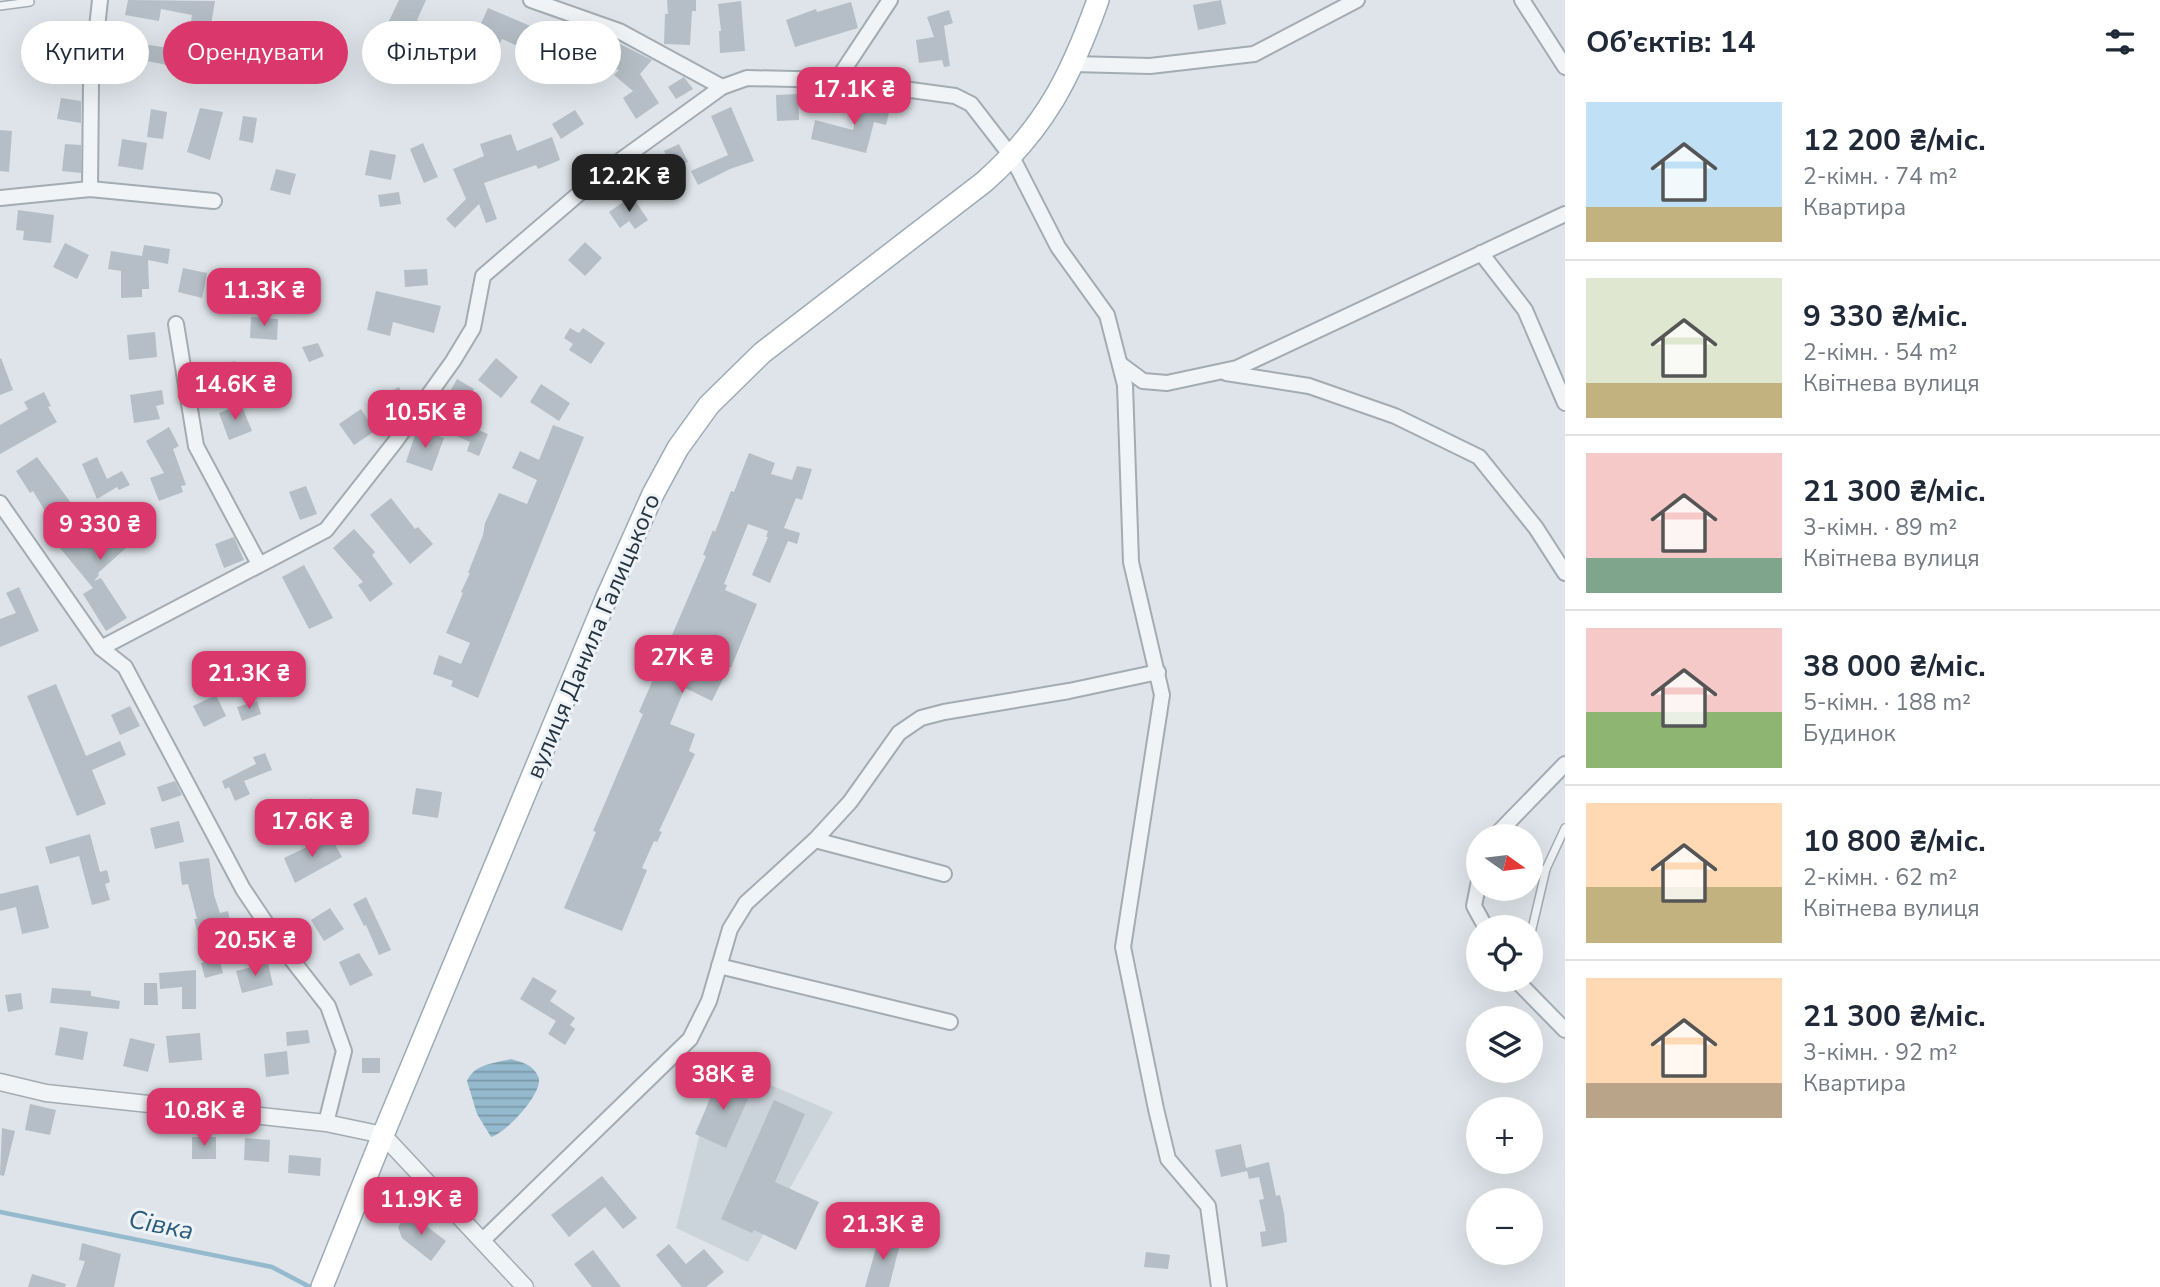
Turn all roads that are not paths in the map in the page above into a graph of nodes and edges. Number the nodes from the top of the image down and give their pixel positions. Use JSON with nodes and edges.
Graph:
{"nodes":[{"id":1,"x":100,"y":0,"type":"edge"},
{"id":2,"x":531,"y":0,"type":"edge"},
{"id":3,"x":890,"y":0,"type":"edge"},
{"id":4,"x":1098,"y":0,"type":"edge"},
{"id":5,"x":1357,"y":0,"type":"edge"},
{"id":6,"x":1522,"y":0,"type":"edge"},
{"id":7,"x":30,"y":2,"type":"dead end"},
{"id":8,"x":0,"y":6,"type":"edge"},
{"id":9,"x":1073,"y":64,"type":"junction"},
{"id":10,"x":1565,"y":67,"type":"edge"},
{"id":11,"x":837,"y":80,"type":"junction"},
{"id":12,"x":722,"y":87,"type":"junction"},
{"id":13,"x":1012,"y":157,"type":"junction"},
{"id":14,"x":90,"y":189,"type":"junction"},
{"id":15,"x":0,"y":198,"type":"edge"},
{"id":16,"x":214,"y":201,"type":"dead end"},
{"id":17,"x":1565,"y":214,"type":"edge"},
{"id":18,"x":1481,"y":253,"type":"junction"},
{"id":19,"x":176,"y":324,"type":"dead end"},
{"id":20,"x":1120,"y":364,"type":"junction"},
{"id":21,"x":1221,"y":372,"type":"junction"},
{"id":22,"x":1565,"y":403,"type":"edge"},
{"id":23,"x":0,"y":503,"type":"edge"},
{"id":24,"x":259,"y":564,"type":"junction"},
{"id":25,"x":1565,"y":573,"type":"edge"},
{"id":26,"x":102,"y":648,"type":"junction"},
{"id":27,"x":1158,"y":672,"type":"junction"},
{"id":28,"x":1565,"y":764,"type":"edge"},
{"id":29,"x":1507,"y":824,"type":"edge"},
{"id":30,"x":1565,"y":828,"type":"edge"},
{"id":31,"x":815,"y":840,"type":"junction"},
{"id":32,"x":1546,"y":869,"type":"joint"},
{"id":33,"x":944,"y":874,"type":"dead end"},
{"id":34,"x":1535,"y":915,"type":"edge"},
{"id":35,"x":719,"y":965,"type":"junction"},
{"id":36,"x":1529,"y":992,"type":"edge"},
{"id":37,"x":950,"y":1022,"type":"dead end"},
{"id":38,"x":1565,"y":1030,"type":"edge"},
{"id":39,"x":0,"y":1083,"type":"edge"},
{"id":40,"x":326,"y":1123,"type":"junction"},
{"id":41,"x":383,"y":1135,"type":"junction"},
{"id":42,"x":482,"y":1241,"type":"junction"},
{"id":43,"x":322,"y":1287,"type":"edge"},
{"id":44,"x":524,"y":1287,"type":"edge"},
{"id":45,"x":1219,"y":1287,"type":"edge"}],
"edges":[{"from":1,"to":14,"type":"street"},
{"from":2,"to":12,"type":"street"},
{"from":3,"to":11,"type":"street"},
{"from":4,"to":9,"type":"main road","name":"вулиця Данила Галицького"},
{"from":5,"to":9,"type":"street"},
{"from":6,"to":10,"type":"street"},
{"from":7,"to":8,"type":"lane"},
{"from":9,"to":13,"type":"main road","name":"вулиця Данила Галицького"},
{"from":11,"to":12,"type":"street"},
{"from":11,"to":13,"type":"street"},
{"from":12,"to":24,"type":"street"},
{"from":13,"to":20,"type":"street"},
{"from":13,"to":41,"type":"main road","name":"вулиця Данила Галицького"},
{"from":14,"to":15,"type":"street"},
{"from":14,"to":16,"type":"street"},
{"from":17,"to":18,"type":"street"},
{"from":18,"to":21,"type":"street"},
{"from":18,"to":22,"type":"street"},
{"from":19,"to":24,"type":"street"},
{"from":20,"to":21,"type":"street"},
{"from":20,"to":27,"type":"street"},
{"from":21,"to":25,"type":"street"},
{"from":23,"to":26,"type":"street"},
{"from":24,"to":26,"type":"street"},
{"from":26,"to":40,"type":"street"},
{"from":27,"to":31,"type":"street"},
{"from":27,"to":45,"type":"street"},
{"from":28,"to":29,"type":"street"},
{"from":30,"to":32,"type":"lane"},
{"from":31,"to":33,"type":"street"},
{"from":31,"to":35,"type":"street"},
{"from":32,"to":34,"type":"lane"},
{"from":35,"to":37,"type":"street"},
{"from":35,"to":42,"type":"street"},
{"from":36,"to":38,"type":"street"},
{"from":39,"to":40,"type":"street"},
{"from":40,"to":41,"type":"street"},
{"from":41,"to":42,"type":"street"},
{"from":41,"to":43,"type":"main road","name":"вулиця Данила Галицького"},
{"from":42,"to":44,"type":"street"}]}
